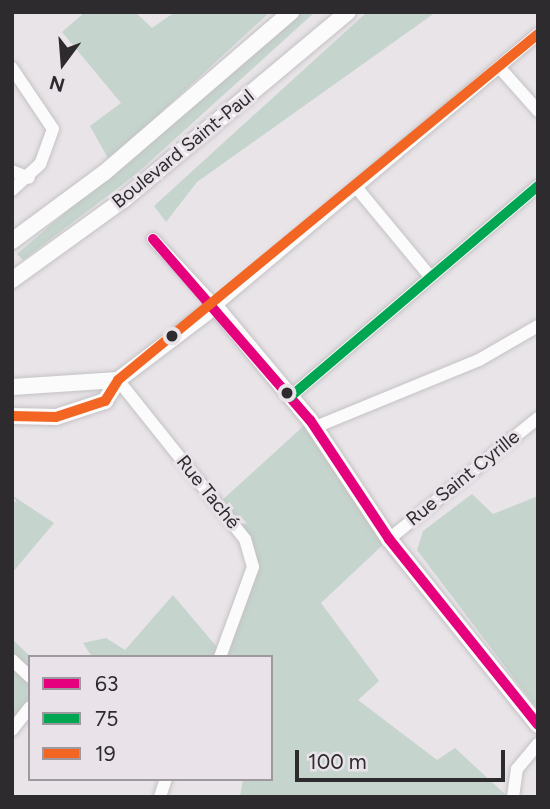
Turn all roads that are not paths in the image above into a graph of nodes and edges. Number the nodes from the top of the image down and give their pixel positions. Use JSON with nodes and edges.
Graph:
{"nodes":[{"id":1,"x":291,"y":12,"type":"edge"},
{"id":2,"x":348,"y":12,"type":"edge"},
{"id":3,"x":538,"y":34,"type":"edge"},
{"id":4,"x":499,"y":67,"type":"junction"},
{"id":5,"x":12,"y":68,"type":"edge"},
{"id":6,"x":538,"y":111,"type":"edge"},
{"id":7,"x":12,"y":171,"type":"edge"},
{"id":8,"x":29,"y":178,"type":"junction"},
{"id":9,"x":538,"y":186,"type":"edge"},
{"id":10,"x":356,"y":187,"type":"junction"},
{"id":11,"x":12,"y":190,"type":"edge"},
{"id":12,"x":153,"y":239,"type":"dead end"},
{"id":13,"x":12,"y":241,"type":"edge"},
{"id":14,"x":428,"y":274,"type":"junction"},
{"id":15,"x":12,"y":280,"type":"edge"},
{"id":16,"x":215,"y":306,"type":"junction"},
{"id":17,"x":538,"y":326,"type":"edge"},
{"id":18,"x":118,"y":380,"type":"junction"},
{"id":19,"x":12,"y":387,"type":"edge"},
{"id":20,"x":290,"y":397,"type":"junction"},
{"id":21,"x":12,"y":416,"type":"edge"},
{"id":22,"x":538,"y":418,"type":"edge"},
{"id":23,"x":313,"y":428,"type":"junction"},
{"id":24,"x":389,"y":539,"type":"junction"},
{"id":25,"x":221,"y":655,"type":"edge"},
{"id":26,"x":12,"y":660,"type":"edge"},
{"id":27,"x":28,"y":675,"type":"edge"},
{"id":28,"x":28,"y":710,"type":"edge"},
{"id":29,"x":538,"y":725,"type":"edge"},
{"id":30,"x":12,"y":730,"type":"edge"},
{"id":31,"x":538,"y":744,"type":"edge"},
{"id":32,"x":513,"y":797,"type":"edge"}],
"edges":[{"from":1,"to":13,"type":"street","name":"Boulevard Saint-Paul"},
{"from":2,"to":15,"type":"street","name":"Boulevard Saint-Paul"},
{"from":3,"to":4,"type":"street"},
{"from":4,"to":6,"type":"street"},
{"from":4,"to":10,"type":"street"},
{"from":5,"to":8,"type":"street"},
{"from":7,"to":8,"type":"street"},
{"from":8,"to":11,"type":"street"},
{"from":9,"to":14,"type":"street"},
{"from":10,"to":14,"type":"street"},
{"from":10,"to":16,"type":"street"},
{"from":12,"to":16,"type":"street"},
{"from":14,"to":20,"type":"street"},
{"from":16,"to":18,"type":"street"},
{"from":16,"to":20,"type":"street"},
{"from":17,"to":23,"type":"street"},
{"from":18,"to":19,"type":"street"},
{"from":18,"to":21,"type":"street"},
{"from":18,"to":25,"type":"street","name":"Rue Taché"},
{"from":20,"to":23,"type":"street"},
{"from":22,"to":24,"type":"street","name":"Rue Saint Cyrille"},
{"from":23,"to":24,"type":"street"},
{"from":24,"to":29,"type":"street"},
{"from":26,"to":27,"type":"street"},
{"from":28,"to":30,"type":"street"},
{"from":31,"to":32,"type":"street"}]}
